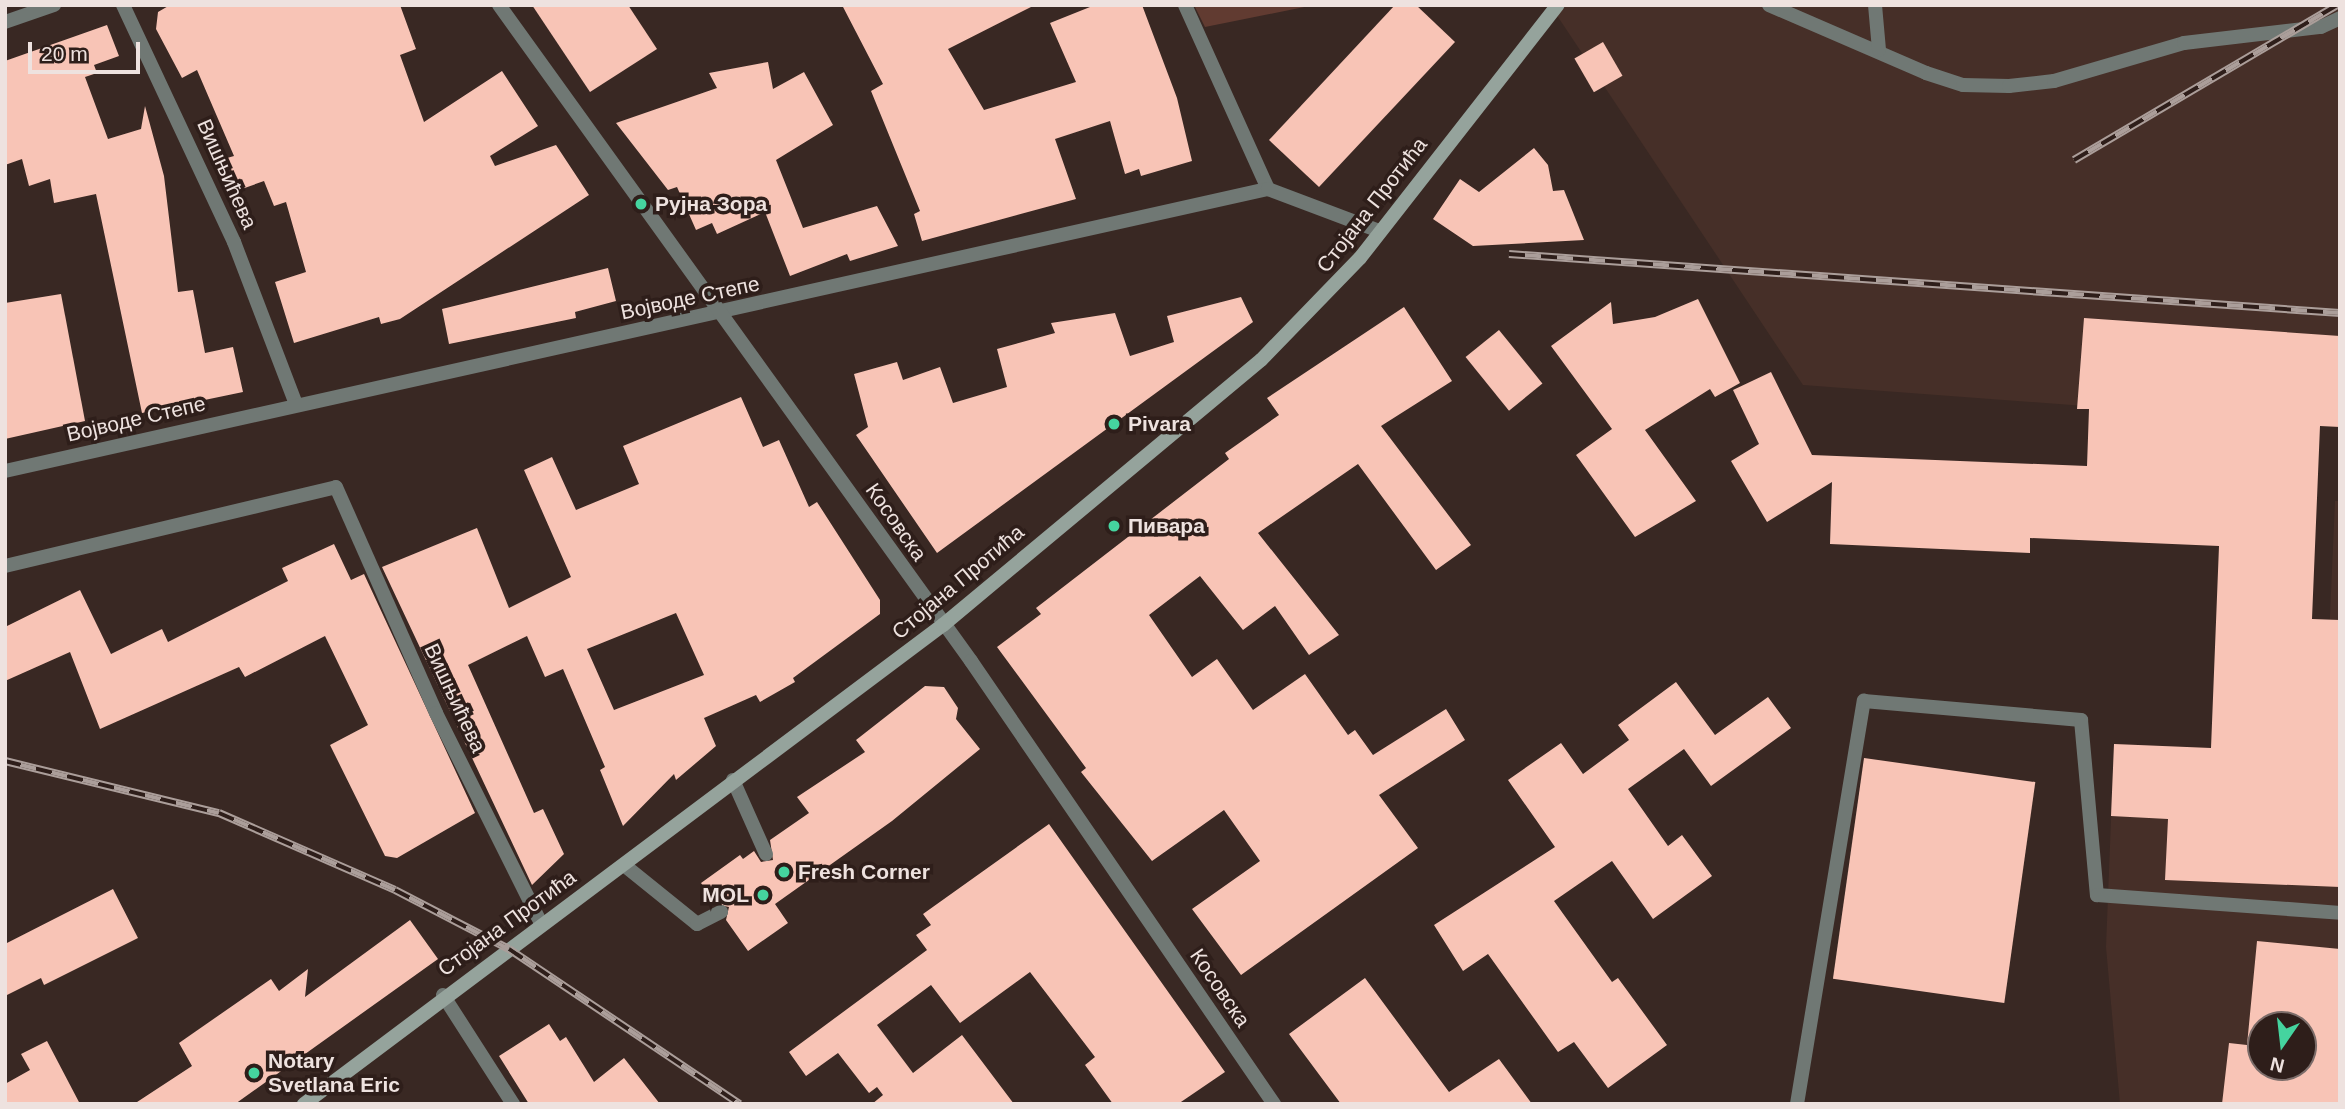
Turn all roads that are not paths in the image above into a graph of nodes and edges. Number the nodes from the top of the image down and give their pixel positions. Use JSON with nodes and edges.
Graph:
{"nodes":[{"id":1,"x":54,"y":5,"type":"edge"},
{"id":2,"x":123,"y":5,"type":"edge"},
{"id":3,"x":499,"y":5,"type":"edge"},
{"id":4,"x":1185,"y":5,"type":"edge"},
{"id":5,"x":1558,"y":5,"type":"edge"},
{"id":6,"x":1769,"y":5,"type":"edge"},
{"id":7,"x":1875,"y":5,"type":"edge"},
{"id":8,"x":2340,"y":19,"type":"edge"},
{"id":9,"x":5,"y":22,"type":"edge"},
{"id":10,"x":2340,"y":24,"type":"edge"},
{"id":11,"x":2321,"y":27,"type":"junction"},
{"id":12,"x":1879,"y":50,"type":"junction"},
{"id":13,"x":1268,"y":190,"type":"junction"},
{"id":14,"x":1379,"y":230,"type":"junction"},
{"id":15,"x":723,"y":312,"type":"junction"},
{"id":16,"x":296,"y":404,"type":"junction"},
{"id":17,"x":5,"y":471,"type":"edge"},
{"id":18,"x":5,"y":566,"type":"edge"},
{"id":19,"x":943,"y":625,"type":"junction"},
{"id":20,"x":733,"y":780,"type":"junction"},
{"id":21,"x":766,"y":854,"type":"dead end"},
{"id":22,"x":624,"y":865,"type":"junction"},
{"id":23,"x":721,"y":912,"type":"dead end"},
{"id":24,"x":2340,"y":913,"type":"edge"},
{"id":25,"x":541,"y":924,"type":"junction"},
{"id":26,"x":443,"y":995,"type":"junction"},
{"id":27,"x":304,"y":1104,"type":"edge"},
{"id":28,"x":513,"y":1104,"type":"edge"},
{"id":29,"x":1274,"y":1104,"type":"edge"},
{"id":30,"x":1797,"y":1104,"type":"edge"}],
"edges":[{"from":1,"to":9,"type":"street"},
{"from":2,"to":16,"type":"street","name":"Вишњићева"},
{"from":3,"to":15,"type":"street","name":"Косовска"},
{"from":4,"to":13,"type":"street"},
{"from":5,"to":14,"type":"main road","name":"Стојана Протића"},
{"from":6,"to":12,"type":"street"},
{"from":7,"to":12,"type":"street"},
{"from":8,"to":11,"type":"street"},
{"from":10,"to":11,"type":"street"},
{"from":11,"to":12,"type":"street"},
{"from":13,"to":14,"type":"street"},
{"from":13,"to":15,"type":"street","name":"Војводе Степе"},
{"from":14,"to":19,"type":"main road","name":"Стојана Протића"},
{"from":15,"to":16,"type":"street","name":"Војводе Степе"},
{"from":15,"to":19,"type":"street","name":"Косовска"},
{"from":16,"to":17,"type":"street","name":"Војводе Степе"},
{"from":18,"to":25,"type":"street","name":"Вишњићева"},
{"from":19,"to":20,"type":"main road","name":"Стојана Протића"},
{"from":19,"to":29,"type":"street","name":"Косовска"},
{"from":20,"to":21,"type":"street"},
{"from":20,"to":22,"type":"main road","name":"Стојана Протића"},
{"from":22,"to":23,"type":"street"},
{"from":22,"to":25,"type":"main road","name":"Стојана Протића"},
{"from":24,"to":30,"type":"street"},
{"from":25,"to":26,"type":"main road","name":"Стојана Протића"},
{"from":26,"to":27,"type":"main road","name":"Стојана Протића"},
{"from":26,"to":28,"type":"street"}]}
